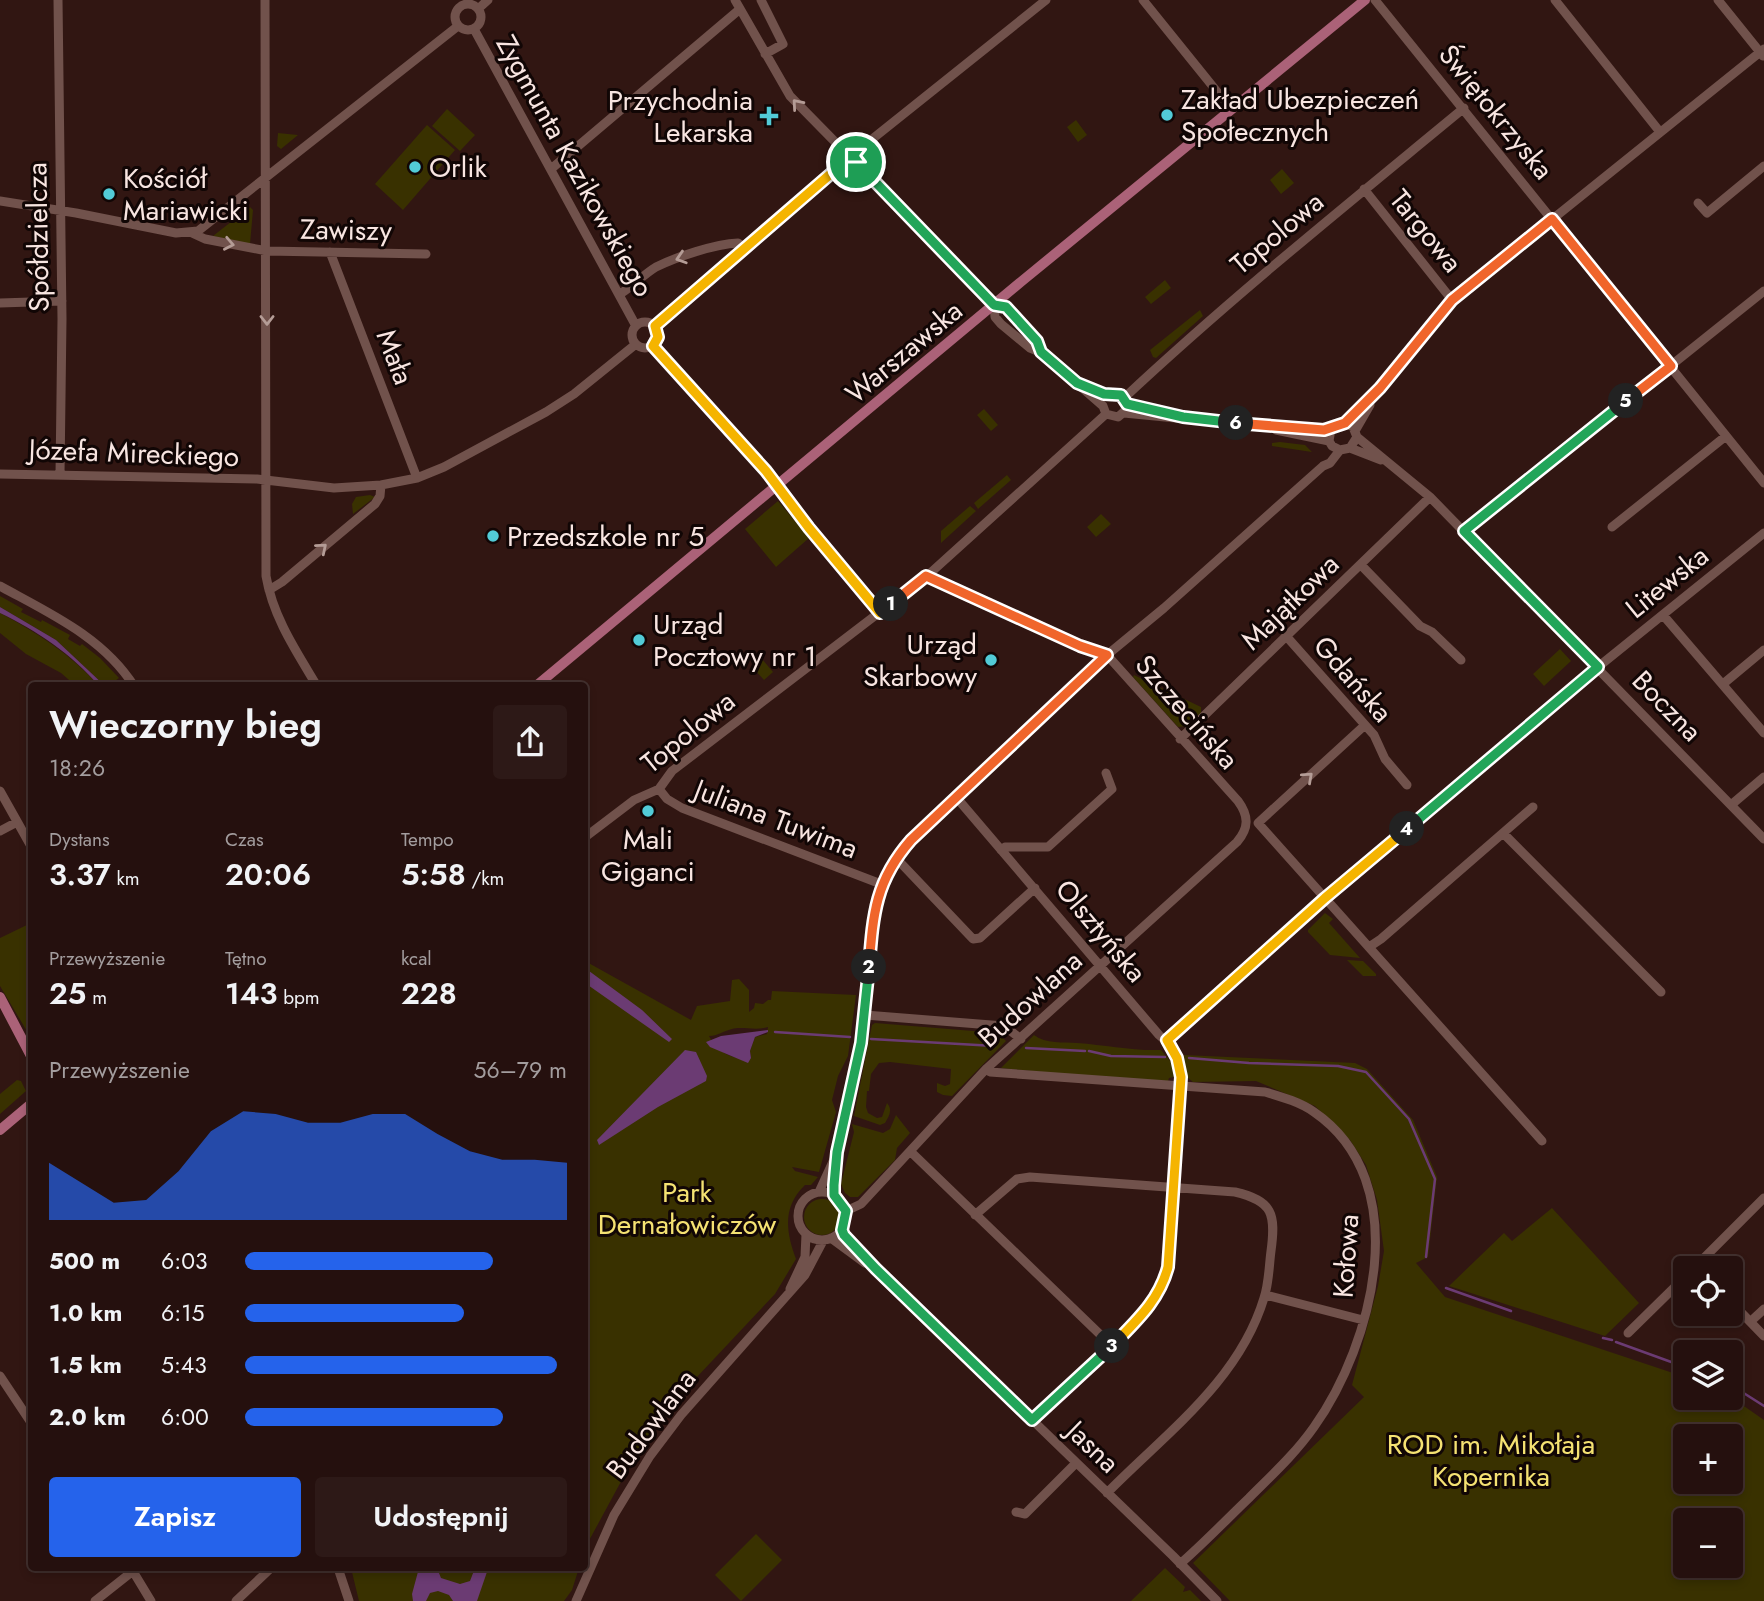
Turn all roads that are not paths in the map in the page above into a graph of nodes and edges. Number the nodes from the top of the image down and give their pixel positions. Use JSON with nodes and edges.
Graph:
{"nodes":[{"id":1,"x":58,"y":0,"type":"edge"},
{"id":2,"x":265,"y":0,"type":"edge"},
{"id":3,"x":488,"y":0,"type":"edge"},
{"id":4,"x":735,"y":0,"type":"edge"},
{"id":5,"x":761,"y":0,"type":"edge"},
{"id":6,"x":1046,"y":0,"type":"edge"},
{"id":7,"x":1143,"y":0,"type":"edge"},
{"id":8,"x":1365,"y":0,"type":"edge"},
{"id":9,"x":1375,"y":0,"type":"edge"},
{"id":10,"x":1555,"y":0,"type":"edge"},
{"id":11,"x":1718,"y":0,"type":"edge"},
{"id":12,"x":459,"y":3,"type":"edge"},
{"id":13,"x":478,"y":9,"type":"junction"},
{"id":14,"x":740,"y":9,"type":"junction"},
{"id":15,"x":458,"y":26,"type":"junction"},
{"id":16,"x":474,"y":29,"type":"junction"},
{"id":17,"x":1763,"y":52,"type":"edge"},
{"id":18,"x":765,"y":54,"type":"junction"},
{"id":19,"x":1464,"y":108,"type":"junction"},
{"id":20,"x":1231,"y":109,"type":"junction"},
{"id":21,"x":1660,"y":132,"type":"junction"},
{"id":22,"x":851,"y":157,"type":"junction"},
{"id":23,"x":1764,"y":166,"type":"edge"},
{"id":24,"x":551,"y":169,"type":"junction"},
{"id":25,"x":266,"y":179,"type":"junction"},
{"id":26,"x":1364,"y":189,"type":"junction"},
{"id":27,"x":0,"y":201,"type":"edge"},
{"id":28,"x":1698,"y":203,"type":"dead end"},
{"id":29,"x":61,"y":211,"type":"junction"},
{"id":30,"x":1552,"y":219,"type":"junction"},
{"id":31,"x":192,"y":233,"type":"junction"},
{"id":32,"x":745,"y":248,"type":"junction"},
{"id":33,"x":267,"y":251,"type":"junction"},
{"id":34,"x":330,"y":252,"type":"junction"},
{"id":35,"x":425,"y":254,"type":"dead end"},
{"id":36,"x":1764,"y":291,"type":"edge"},
{"id":37,"x":620,"y":294,"type":"junction"},
{"id":38,"x":1452,"y":300,"type":"junction"},
{"id":39,"x":62,"y":301,"type":"junction"},
{"id":40,"x":0,"y":303,"type":"edge"},
{"id":41,"x":994,"y":305,"type":"junction"},
{"id":42,"x":636,"y":326,"type":"junction"},
{"id":43,"x":655,"y":326,"type":"junction"},
{"id":44,"x":636,"y":344,"type":"junction"},
{"id":45,"x":653,"y":346,"type":"junction"},
{"id":46,"x":1041,"y":352,"type":"junction"},
{"id":47,"x":1671,"y":366,"type":"junction"},
{"id":48,"x":1077,"y":383,"type":"junction"},
{"id":49,"x":1136,"y":386,"type":"junction"},
{"id":50,"x":1380,"y":388,"type":"junction"},
{"id":51,"x":1109,"y":395,"type":"junction"},
{"id":52,"x":1125,"y":405,"type":"junction"},
{"id":53,"x":1143,"y":407,"type":"junction"},
{"id":54,"x":1104,"y":410,"type":"junction"},
{"id":55,"x":1183,"y":417,"type":"junction"},
{"id":56,"x":1345,"y":423,"type":"junction"},
{"id":57,"x":1268,"y":427,"type":"junction"},
{"id":58,"x":1331,"y":429,"type":"junction"},
{"id":59,"x":1356,"y":434,"type":"junction"},
{"id":60,"x":1726,"y":436,"type":"junction"},
{"id":61,"x":1334,"y":446,"type":"junction"},
{"id":62,"x":1350,"y":448,"type":"junction"},
{"id":63,"x":1384,"y":460,"type":"junction"},
{"id":64,"x":0,"y":474,"type":"edge"},
{"id":65,"x":60,"y":474,"type":"junction"},
{"id":66,"x":417,"y":478,"type":"junction"},
{"id":67,"x":267,"y":481,"type":"junction"},
{"id":68,"x":1764,"y":483,"type":"edge"},
{"id":69,"x":381,"y":485,"type":"junction"},
{"id":70,"x":778,"y":486,"type":"junction"},
{"id":71,"x":1430,"y":497,"type":"junction"},
{"id":72,"x":1612,"y":527,"type":"dead end"},
{"id":73,"x":1464,"y":531,"type":"junction"},
{"id":74,"x":1764,"y":533,"type":"edge"},
{"id":75,"x":1361,"y":565,"type":"junction"},
{"id":76,"x":926,"y":576,"type":"junction"},
{"id":77,"x":0,"y":586,"type":"edge"},
{"id":78,"x":268,"y":590,"type":"junction"},
{"id":79,"x":880,"y":613,"type":"junction"},
{"id":80,"x":1663,"y":615,"type":"junction"},
{"id":81,"x":1287,"y":637,"type":"junction"},
{"id":82,"x":1764,"y":650,"type":"edge"},
{"id":83,"x":1107,"y":655,"type":"junction"},
{"id":84,"x":1461,"y":660,"type":"dead end"},
{"id":85,"x":1598,"y":667,"type":"junction"},
{"id":86,"x":131,"y":682,"type":"edge"},
{"id":87,"x":315,"y":682,"type":"edge"},
{"id":88,"x":541,"y":682,"type":"edge"},
{"id":89,"x":1723,"y":684,"type":"junction"},
{"id":90,"x":1366,"y":725,"type":"junction"},
{"id":91,"x":1763,"y":733,"type":"edge"},
{"id":92,"x":1180,"y":739,"type":"junction"},
{"id":93,"x":1106,"y":773,"type":"dead end"},
{"id":94,"x":1764,"y":777,"type":"edge"},
{"id":95,"x":1407,"y":785,"type":"dead end"},
{"id":96,"x":659,"y":789,"type":"junction"},
{"id":97,"x":0,"y":791,"type":"edge"},
{"id":98,"x":956,"y":797,"type":"junction"},
{"id":99,"x":1731,"y":805,"type":"junction"},
{"id":100,"x":1533,"y":807,"type":"dead end"},
{"id":101,"x":17,"y":821,"type":"junction"},
{"id":102,"x":1247,"y":823,"type":"junction"},
{"id":103,"x":1258,"y":823,"type":"junction"},
{"id":104,"x":0,"y":831,"type":"edge"},
{"id":105,"x":1503,"y":833,"type":"junction"},
{"id":106,"x":588,"y":835,"type":"edge"},
{"id":107,"x":1764,"y":839,"type":"edge"},
{"id":108,"x":28,"y":841,"type":"edge"},
{"id":109,"x":1001,"y":850,"type":"junction"},
{"id":110,"x":896,"y":858,"type":"junction"},
{"id":111,"x":881,"y":884,"type":"junction"},
{"id":112,"x":1035,"y":888,"type":"junction"},
{"id":113,"x":1325,"y":898,"type":"junction"},
{"id":114,"x":1369,"y":947,"type":"junction"},
{"id":115,"x":1100,"y":965,"type":"junction"},
{"id":116,"x":1661,"y":992,"type":"dead end"},
{"id":117,"x":0,"y":997,"type":"edge"},
{"id":118,"x":865,"y":1015,"type":"junction"},
{"id":119,"x":1021,"y":1039,"type":"junction"},
{"id":120,"x":1167,"y":1040,"type":"junction"},
{"id":121,"x":28,"y":1050,"type":"edge"},
{"id":122,"x":986,"y":1069,"type":"junction"},
{"id":123,"x":1181,"y":1085,"type":"junction"},
{"id":124,"x":28,"y":1106,"type":"edge"},
{"id":125,"x":0,"y":1130,"type":"edge"},
{"id":126,"x":1542,"y":1141,"type":"dead end"},
{"id":127,"x":837,"y":1152,"type":"junction"},
{"id":128,"x":911,"y":1152,"type":"junction"},
{"id":129,"x":1174,"y":1188,"type":"junction"},
{"id":130,"x":819,"y":1192,"type":"junction"},
{"id":131,"x":834,"y":1195,"type":"junction"},
{"id":132,"x":1764,"y":1198,"type":"edge"},
{"id":133,"x":846,"y":1211,"type":"junction"},
{"id":134,"x":975,"y":1215,"type":"junction"},
{"id":135,"x":842,"y":1230,"type":"junction"},
{"id":136,"x":806,"y":1234,"type":"junction"},
{"id":137,"x":827,"y":1239,"type":"junction"},
{"id":138,"x":1708,"y":1256,"type":"edge"},
{"id":139,"x":876,"y":1269,"type":"junction"},
{"id":140,"x":1673,"y":1289,"type":"edge"},
{"id":141,"x":789,"y":1291,"type":"junction"},
{"id":142,"x":1266,"y":1295,"type":"junction"},
{"id":143,"x":1764,"y":1309,"type":"edge"},
{"id":144,"x":1743,"y":1315,"type":"edge"},
{"id":145,"x":1363,"y":1320,"type":"junction"},
{"id":146,"x":1750,"y":1322,"type":"junction"},
{"id":147,"x":1628,"y":1333,"type":"dead end"},
{"id":148,"x":1764,"y":1336,"type":"edge"},
{"id":149,"x":1112,"y":1346,"type":"junction"},
{"id":150,"x":0,"y":1376,"type":"edge"},
{"id":151,"x":28,"y":1418,"type":"edge"},
{"id":152,"x":1032,"y":1420,"type":"junction"},
{"id":153,"x":1076,"y":1463,"type":"junction"},
{"id":154,"x":1107,"y":1493,"type":"junction"},
{"id":155,"x":1016,"y":1513,"type":"dead end"},
{"id":156,"x":1180,"y":1564,"type":"junction"},
{"id":157,"x":131,"y":1571,"type":"edge"},
{"id":158,"x":133,"y":1571,"type":"edge"},
{"id":159,"x":268,"y":1571,"type":"edge"},
{"id":160,"x":339,"y":1571,"type":"edge"},
{"id":161,"x":95,"y":1601,"type":"edge"},
{"id":162,"x":152,"y":1601,"type":"edge"},
{"id":163,"x":236,"y":1601,"type":"edge"},
{"id":164,"x":349,"y":1601,"type":"edge"},
{"id":165,"x":576,"y":1601,"type":"edge"},
{"id":166,"x":1217,"y":1601,"type":"edge"}],
"edges":[{"from":1,"to":29,"type":"street","name":"Spółdzielcza"},
{"from":2,"to":25,"type":"street"},
{"from":3,"to":13,"type":"street"},
{"from":4,"to":14,"type":"street"},
{"from":5,"to":18,"type":"street"},
{"from":6,"to":22,"type":"street"},
{"from":7,"to":20,"type":"street"},
{"from":8,"to":20,"type":"main road","name":"Warszawska"},
{"from":9,"to":19,"type":"street","name":"Świętokrzyska"},
{"from":10,"to":21,"type":"street"},
{"from":11,"to":17,"type":"street"},
{"from":12,"to":13,"type":"street"},
{"from":12,"to":15,"type":"street"},
{"from":13,"to":16,"type":"street"},
{"from":14,"to":18,"type":"street"},
{"from":14,"to":24,"type":"street"},
{"from":15,"to":16,"type":"street"},
{"from":15,"to":25,"type":"street"},
{"from":16,"to":24,"type":"street","name":"Zygmunta Kazikowskiego"},
{"from":17,"to":21,"type":"street"},
{"from":22,"to":18,"type":"street","one_way":true},
{"from":19,"to":26,"type":"street","name":"Topolowa"},
{"from":19,"to":30,"type":"street","name":"Świętokrzyska"},
{"from":20,"to":41,"type":"main road","name":"Warszawska"},
{"from":21,"to":30,"type":"street"},
{"from":22,"to":32,"type":"street"},
{"from":22,"to":41,"type":"street"},
{"from":23,"to":28,"type":"street"},
{"from":24,"to":37,"type":"street","name":"Zygmunta Kazikowskiego"},
{"from":25,"to":31,"type":"street"},
{"from":25,"to":33,"type":"street"},
{"from":26,"to":38,"type":"street","name":"Targowa"},
{"from":26,"to":49,"type":"street","name":"Topolowa"},
{"from":27,"to":29,"type":"street","name":"Zawiszy"},
{"from":29,"to":31,"type":"street","name":"Zawiszy"},
{"from":29,"to":39,"type":"street","name":"Spółdzielcza"},
{"from":30,"to":38,"type":"street"},
{"from":30,"to":47,"type":"street","name":"Świętokrzyska"},
{"from":31,"to":33,"type":"street","name":"Zawiszy","one_way":true},
{"from":32,"to":37,"type":"street","one_way":true},
{"from":32,"to":43,"type":"street"},
{"from":33,"to":34,"type":"street","name":"Zawiszy"},
{"from":33,"to":67,"type":"street","one_way":true},
{"from":34,"to":35,"type":"street","name":"Zawiszy"},
{"from":34,"to":66,"type":"street","name":"Mała"},
{"from":36,"to":47,"type":"street"},
{"from":37,"to":42,"type":"street","name":"Zygmunta Kazikowskiego"},
{"from":38,"to":50,"type":"street"},
{"from":39,"to":40,"type":"street"},
{"from":39,"to":65,"type":"street","name":"Spółdzielcza"},
{"from":41,"to":46,"type":"street"},
{"from":41,"to":46,"type":"street"},
{"from":41,"to":70,"type":"main road","name":"Warszawska"},
{"from":42,"to":43,"type":"street"},
{"from":42,"to":44,"type":"street"},
{"from":43,"to":45,"type":"street"},
{"from":44,"to":45,"type":"street"},
{"from":44,"to":66,"type":"street","name":"Józefa Mireckiego"},
{"from":45,"to":70,"type":"street"},
{"from":46,"to":48,"type":"street"},
{"from":47,"to":60,"type":"street","name":"Świętokrzyska"},
{"from":47,"to":73,"type":"street"},
{"from":48,"to":51,"type":"street"},
{"from":48,"to":54,"type":"street"},
{"from":49,"to":52,"type":"street","name":"Topolowa"},
{"from":49,"to":53,"type":"street"},
{"from":50,"to":56,"type":"street"},
{"from":50,"to":59,"type":"street"},
{"from":51,"to":52,"type":"street"},
{"from":51,"to":54,"type":"street"},
{"from":52,"to":53,"type":"street"},
{"from":52,"to":54,"type":"street"},
{"from":52,"to":55,"type":"street"},
{"from":53,"to":55,"type":"street"},
{"from":54,"to":76,"type":"street","name":"Topolowa"},
{"from":55,"to":57,"type":"street"},
{"from":56,"to":58,"type":"street"},
{"from":56,"to":59,"type":"street"},
{"from":57,"to":58,"type":"street"},
{"from":57,"to":61,"type":"street"},
{"from":58,"to":61,"type":"street"},
{"from":59,"to":62,"type":"street"},
{"from":59,"to":63,"type":"street","name":"Boczna"},
{"from":60,"to":68,"type":"street","name":"Świętokrzyska"},
{"from":60,"to":72,"type":"street"},
{"from":61,"to":62,"type":"street"},
{"from":61,"to":83,"type":"street"},
{"from":62,"to":63,"type":"street","name":"Boczna"},
{"from":63,"to":71,"type":"street","name":"Boczna"},
{"from":64,"to":65,"type":"street","name":"Józefa Mireckiego"},
{"from":65,"to":67,"type":"street","name":"Józefa Mireckiego"},
{"from":66,"to":69,"type":"street","name":"Józefa Mireckiego"},
{"from":67,"to":69,"type":"street","name":"Józefa Mireckiego"},
{"from":67,"to":78,"type":"street"},
{"from":78,"to":69,"type":"street","one_way":true},
{"from":70,"to":79,"type":"street"},
{"from":70,"to":88,"type":"main road","name":"Warszawska"},
{"from":71,"to":73,"type":"street","name":"Boczna"},
{"from":71,"to":75,"type":"street","name":"Majątkowa"},
{"from":73,"to":85,"type":"street","name":"Boczna"},
{"from":74,"to":80,"type":"street","name":"Litewska"},
{"from":75,"to":81,"type":"street","name":"Majątkowa"},
{"from":75,"to":84,"type":"street"},
{"from":76,"to":79,"type":"street","name":"Topolowa"},
{"from":76,"to":83,"type":"street","name":"Szczecińska"},
{"from":77,"to":86,"type":"street"},
{"from":78,"to":87,"type":"street"},
{"from":79,"to":96,"type":"street","name":"Topolowa"},
{"from":80,"to":85,"type":"street","name":"Litewska"},
{"from":80,"to":89,"type":"street"},
{"from":81,"to":90,"type":"street","name":"Gdańska"},
{"from":81,"to":92,"type":"street","name":"Majątkowa"},
{"from":82,"to":89,"type":"street"},
{"from":83,"to":92,"type":"street","name":"Szczecińska"},
{"from":83,"to":98,"type":"street"},
{"from":85,"to":99,"type":"street","name":"Boczna"},
{"from":85,"to":113,"type":"street","name":"Litewska"},
{"from":89,"to":91,"type":"street"},
{"from":90,"to":95,"type":"street","name":"Gdańska"},
{"from":103,"to":90,"type":"street","one_way":true},
{"from":92,"to":102,"type":"street","name":"Szczecińska"},
{"from":93,"to":109,"type":"street","name":"Olsztyńska"},
{"from":94,"to":99,"type":"street"},
{"from":96,"to":106,"type":"street","name":"Topolowa"},
{"from":96,"to":111,"type":"street","name":"Juliana Tuwima"},
{"from":97,"to":101,"type":"street"},
{"from":98,"to":109,"type":"street","name":"Olsztyńska"},
{"from":98,"to":110,"type":"street"},
{"from":99,"to":107,"type":"street","name":"Boczna"},
{"from":100,"to":105,"type":"street"},
{"from":101,"to":104,"type":"street"},
{"from":101,"to":108,"type":"street"},
{"from":102,"to":103,"type":"street"},
{"from":102,"to":115,"type":"street","name":"Budowlana"},
{"from":103,"to":113,"type":"street"},
{"from":105,"to":114,"type":"street"},
{"from":105,"to":116,"type":"street"},
{"from":109,"to":112,"type":"street","name":"Olsztyńska"},
{"from":110,"to":111,"type":"street"},
{"from":110,"to":112,"type":"street","name":"Juliana Tuwima"},
{"from":111,"to":118,"type":"street"},
{"from":112,"to":115,"type":"street","name":"Olsztyńska"},
{"from":113,"to":114,"type":"street"},
{"from":113,"to":120,"type":"street","name":"Litewska"},
{"from":114,"to":126,"type":"street"},
{"from":115,"to":119,"type":"street","name":"Budowlana"},
{"from":115,"to":120,"type":"street","name":"Olsztyńska"},
{"from":117,"to":121,"type":"main road"},
{"from":118,"to":119,"type":"street"},
{"from":118,"to":127,"type":"street"},
{"from":119,"to":122,"type":"street","name":"Budowlana"},
{"from":120,"to":123,"type":"street"},
{"from":122,"to":123,"type":"street","name":"Kołowa"},
{"from":122,"to":128,"type":"street","name":"Budowlana"},
{"from":123,"to":129,"type":"street"},
{"from":123,"to":145,"type":"street","name":"Kołowa"},
{"from":124,"to":125,"type":"main road"},
{"from":127,"to":130,"type":"street"},
{"from":127,"to":131,"type":"street"},
{"from":128,"to":133,"type":"street","name":"Budowlana"},
{"from":128,"to":134,"type":"street"},
{"from":129,"to":134,"type":"street"},
{"from":129,"to":142,"type":"street"},
{"from":129,"to":149,"type":"street"},
{"from":130,"to":131,"type":"street"},
{"from":130,"to":136,"type":"street"},
{"from":131,"to":133,"type":"street"},
{"from":132,"to":138,"type":"street"},
{"from":133,"to":135,"type":"street"},
{"from":134,"to":149,"type":"street"},
{"from":135,"to":137,"type":"street"},
{"from":135,"to":139,"type":"street","name":"Jasna"},
{"from":136,"to":137,"type":"street"},
{"from":136,"to":141,"type":"street","name":"Budowlana"},
{"from":137,"to":139,"type":"street","name":"Jasna"},
{"from":137,"to":141,"type":"street","name":"Budowlana"},
{"from":139,"to":152,"type":"street","name":"Jasna"},
{"from":140,"to":147,"type":"street"},
{"from":141,"to":165,"type":"street","name":"Budowlana"},
{"from":142,"to":145,"type":"street"},
{"from":142,"to":154,"type":"street"},
{"from":143,"to":146,"type":"street"},
{"from":144,"to":146,"type":"street"},
{"from":145,"to":156,"type":"street","name":"Kołowa"},
{"from":146,"to":148,"type":"street"},
{"from":149,"to":152,"type":"street"},
{"from":150,"to":151,"type":"street"},
{"from":152,"to":153,"type":"street","name":"Jasna"},
{"from":153,"to":154,"type":"street","name":"Jasna"},
{"from":153,"to":155,"type":"street"},
{"from":154,"to":156,"type":"street","name":"Jasna"},
{"from":156,"to":166,"type":"street","name":"Jasna"},
{"from":157,"to":161,"type":"street"},
{"from":158,"to":162,"type":"street"},
{"from":159,"to":163,"type":"street"},
{"from":160,"to":164,"type":"street"}]}
